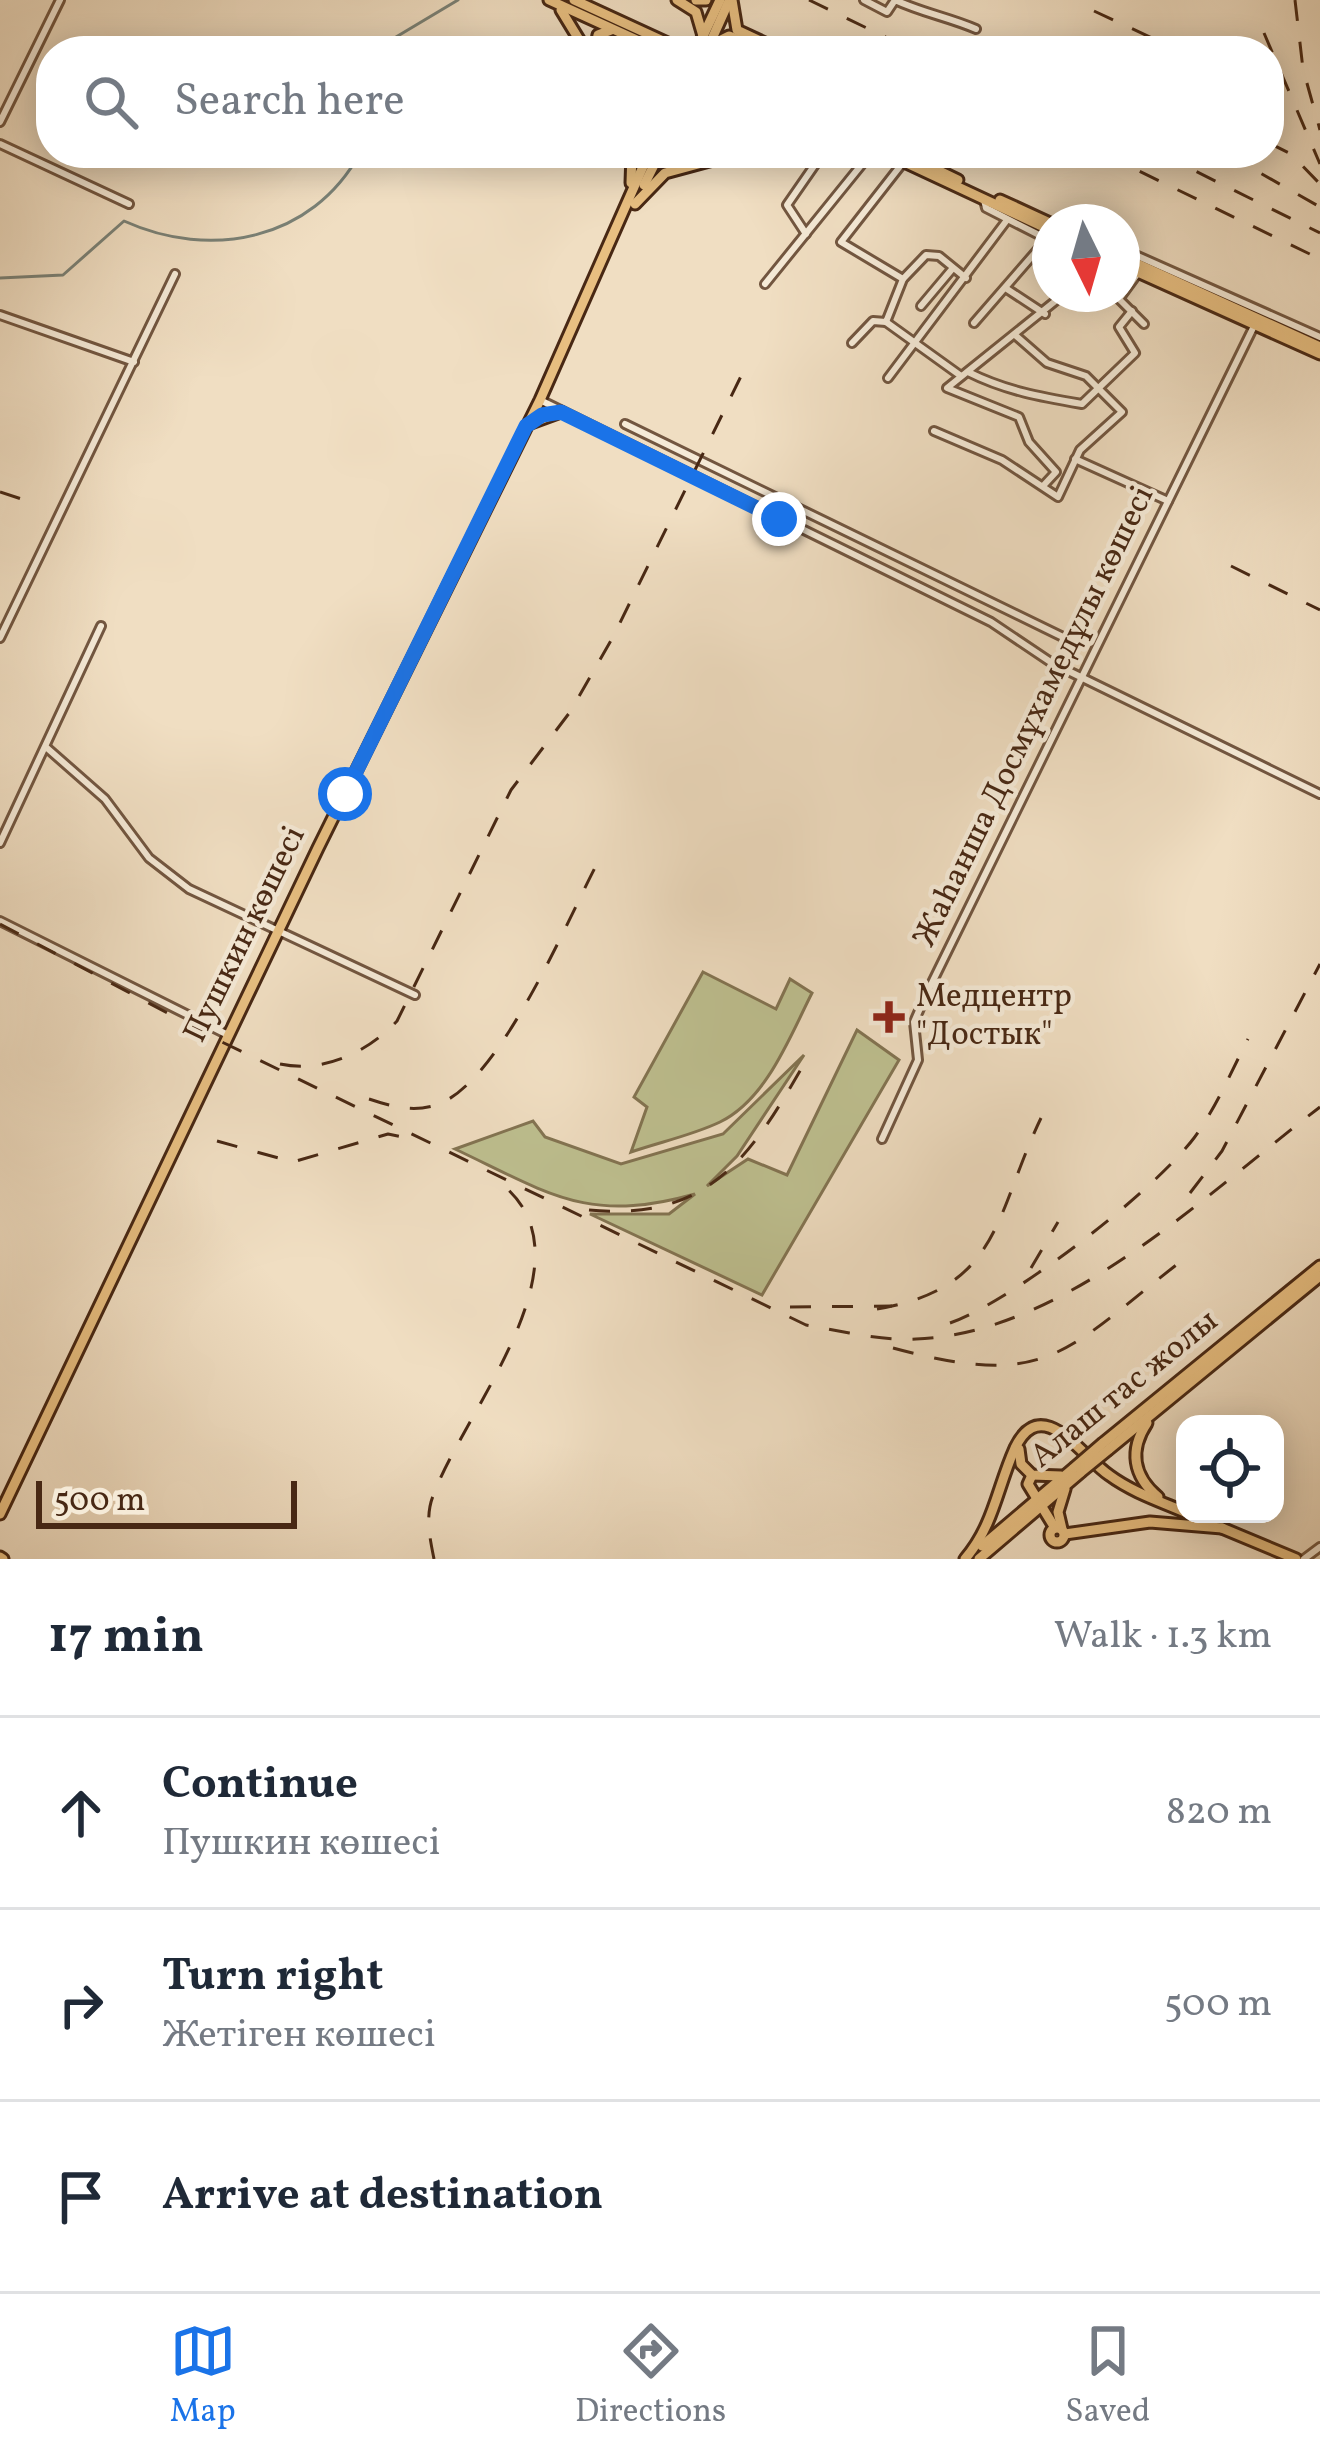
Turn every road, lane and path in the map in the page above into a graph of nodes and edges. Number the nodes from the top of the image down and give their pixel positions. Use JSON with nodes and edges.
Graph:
{"nodes":[{"id":1,"x":61,"y":0,"type":"edge"},
{"id":2,"x":548,"y":0,"type":"edge"},
{"id":3,"x":574,"y":0,"type":"edge"},
{"id":4,"x":600,"y":0,"type":"edge"},
{"id":5,"x":676,"y":0,"type":"edge"},
{"id":6,"x":696,"y":0,"type":"edge"},
{"id":7,"x":706,"y":0,"type":"edge"},
{"id":8,"x":720,"y":0,"type":"edge"},
{"id":9,"x":731,"y":0,"type":"edge"},
{"id":10,"x":864,"y":0,"type":"edge"},
{"id":11,"x":615,"y":25,"type":"junction"},
{"id":12,"x":976,"y":29,"type":"dead end"},
{"id":13,"x":43,"y":36,"type":"edge"},
{"id":14,"x":578,"y":36,"type":"edge"},
{"id":15,"x":598,"y":36,"type":"edge"},
{"id":16,"x":634,"y":36,"type":"edge"},
{"id":17,"x":658,"y":36,"type":"edge"},
{"id":18,"x":699,"y":36,"type":"edge"},
{"id":19,"x":705,"y":36,"type":"edge"},
{"id":20,"x":707,"y":36,"type":"edge"},
{"id":21,"x":750,"y":36,"type":"edge"},
{"id":22,"x":36,"y":50,"type":"edge"},
{"id":23,"x":0,"y":122,"type":"edge"},
{"id":24,"x":0,"y":144,"type":"edge"},
{"id":25,"x":36,"y":161,"type":"edge"},
{"id":26,"x":52,"y":168,"type":"edge"},
{"id":27,"x":632,"y":168,"type":"edge"},
{"id":28,"x":644,"y":168,"type":"edge"},
{"id":29,"x":651,"y":168,"type":"edge"},
{"id":30,"x":684,"y":168,"type":"edge"},
{"id":31,"x":812,"y":168,"type":"edge"},
{"id":32,"x":859,"y":168,"type":"edge"},
{"id":33,"x":896,"y":168,"type":"edge"},
{"id":34,"x":925,"y":168,"type":"edge"},
{"id":35,"x":925,"y":168,"type":"edge"},
{"id":36,"x":983,"y":199,"type":"junction"},
{"id":37,"x":632,"y":202,"type":"junction"},
{"id":38,"x":129,"y":204,"type":"dead end"},
{"id":39,"x":1007,"y":220,"type":"junction"},
{"id":40,"x":1032,"y":224,"type":"edge"},
{"id":41,"x":1032,"y":224,"type":"edge"},
{"id":42,"x":1032,"y":228,"type":"edge"},
{"id":43,"x":806,"y":235,"type":"junction"},
{"id":44,"x":1032,"y":255,"type":"edge"},
{"id":45,"x":1140,"y":265,"type":"edge"},
{"id":46,"x":953,"y":268,"type":"junction"},
{"id":47,"x":1140,"y":273,"type":"edge"},
{"id":48,"x":176,"y":274,"type":"dead end"},
{"id":49,"x":966,"y":278,"type":"junction"},
{"id":50,"x":903,"y":279,"type":"junction"},
{"id":51,"x":765,"y":284,"type":"dead end"},
{"id":52,"x":1006,"y":289,"type":"junction"},
{"id":53,"x":921,"y":306,"type":"dead end"},
{"id":54,"x":1131,"y":312,"type":"edge"},
{"id":55,"x":1133,"y":312,"type":"edge"},
{"id":56,"x":1045,"y":314,"type":"joint"},
{"id":57,"x":0,"y":315,"type":"edge"},
{"id":58,"x":1257,"y":318,"type":"junction"},
{"id":59,"x":886,"y":322,"type":"junction"},
{"id":60,"x":974,"y":323,"type":"dead end"},
{"id":61,"x":1144,"y":324,"type":"dead end"},
{"id":62,"x":1016,"y":335,"type":"junction"},
{"id":63,"x":852,"y":343,"type":"dead end"},
{"id":64,"x":911,"y":344,"type":"junction"},
{"id":65,"x":1320,"y":344,"type":"edge"},
{"id":66,"x":134,"y":362,"type":"junction"},
{"id":67,"x":965,"y":374,"type":"junction"},
{"id":68,"x":888,"y":378,"type":"dead end"},
{"id":69,"x":1101,"y":388,"type":"junction"},
{"id":70,"x":540,"y":400,"type":"junction"},
{"id":71,"x":561,"y":412,"type":"junction"},
{"id":72,"x":625,"y":424,"type":"dead end"},
{"id":73,"x":526,"y":426,"type":"junction"},
{"id":74,"x":934,"y":431,"type":"dead end"},
{"id":75,"x":1075,"y":459,"type":"junction"},
{"id":76,"x":1056,"y":472,"type":"junction"},
{"id":77,"x":1065,"y":478,"type":"junction"},
{"id":78,"x":1043,"y":486,"type":"junction"},
{"id":79,"x":1168,"y":501,"type":"junction"},
{"id":80,"x":101,"y":626,"type":"dead end"},
{"id":81,"x":0,"y":638,"type":"edge"},
{"id":82,"x":1063,"y":646,"type":"junction"},
{"id":83,"x":1052,"y":663,"type":"junction"},
{"id":84,"x":1064,"y":668,"type":"junction"},
{"id":85,"x":1082,"y":675,"type":"junction"},
{"id":86,"x":47,"y":748,"type":"junction"},
{"id":87,"x":1320,"y":794,"type":"edge"},
{"id":88,"x":0,"y":844,"type":"edge"},
{"id":89,"x":0,"y":921,"type":"edge"},
{"id":90,"x":277,"y":932,"type":"junction"},
{"id":91,"x":415,"y":995,"type":"dead end"},
{"id":92,"x":228,"y":1035,"type":"junction"},
{"id":93,"x":882,"y":1139,"type":"dead end"},
{"id":94,"x":1320,"y":1266,"type":"edge"},
{"id":95,"x":1320,"y":1276,"type":"edge"},
{"id":96,"x":1282,"y":1302,"type":"junction"},
{"id":97,"x":1154,"y":1412,"type":"junction"},
{"id":98,"x":1019,"y":1443,"type":"junction"},
{"id":99,"x":1106,"y":1446,"type":"junction"},
{"id":100,"x":1073,"y":1474,"type":"junction"},
{"id":101,"x":1032,"y":1475,"type":"junction"},
{"id":102,"x":1041,"y":1500,"type":"junction"},
{"id":103,"x":1161,"y":1503,"type":"junction"},
{"id":104,"x":1176,"y":1509,"type":"edge"},
{"id":105,"x":0,"y":1514,"type":"edge"},
{"id":106,"x":1150,"y":1522,"type":"junction"},
{"id":107,"x":1210,"y":1523,"type":"edge"},
{"id":108,"x":1222,"y":1528,"type":"junction"},
{"id":109,"x":1061,"y":1530,"type":"junction"},
{"id":110,"x":1320,"y":1547,"type":"edge"},
{"id":111,"x":966,"y":1559,"type":"edge"},
{"id":112,"x":979,"y":1559,"type":"edge"},
{"id":113,"x":1300,"y":1559,"type":"edge"}],
"edges":[{"from":1,"to":13,"type":"street"},
{"from":2,"to":11,"type":"main road"},
{"from":2,"to":14,"type":"main road"},
{"from":3,"to":11,"type":"main road"},
{"from":4,"to":11,"type":"main road"},
{"from":5,"to":18,"type":"main road"},
{"from":6,"to":7,"type":"main road"},
{"from":8,"to":19,"type":"main road"},
{"from":9,"to":20,"type":"main road"},
{"from":9,"to":21,"type":"main road"},
{"from":10,"to":12,"type":"street"},
{"from":11,"to":15,"type":"main road"},
{"from":11,"to":16,"type":"main road"},
{"from":11,"to":17,"type":"main road"},
{"from":22,"to":23,"type":"street"},
{"from":24,"to":25,"type":"street"},
{"from":26,"to":38,"type":"street"},
{"from":27,"to":37,"type":"main road"},
{"from":28,"to":37,"type":"main road"},
{"from":29,"to":37,"type":"main road"},
{"from":30,"to":37,"type":"main road"},
{"from":31,"to":43,"type":"street"},
{"from":32,"to":43,"type":"street"},
{"from":33,"to":50,"type":"street"},
{"from":34,"to":36,"type":"main road"},
{"from":35,"to":40,"type":"main road"},
{"from":36,"to":39,"type":"street"},
{"from":36,"to":41,"type":"main road"},
{"from":37,"to":70,"type":"main road","name":"Пушкин көшесі"},
{"from":39,"to":42,"type":"street"},
{"from":39,"to":49,"type":"street"},
{"from":43,"to":51,"type":"street"},
{"from":44,"to":52,"type":"street"},
{"from":45,"to":58,"type":"main road"},
{"from":46,"to":49,"type":"street"},
{"from":46,"to":50,"type":"street"},
{"from":46,"to":53,"type":"street"},
{"from":47,"to":58,"type":"main road"},
{"from":48,"to":66,"type":"street"},
{"from":49,"to":64,"type":"street"},
{"from":50,"to":59,"type":"street"},
{"from":52,"to":56,"type":"street"},
{"from":52,"to":60,"type":"street"},
{"from":54,"to":69,"type":"street"},
{"from":55,"to":61,"type":"street"},
{"from":56,"to":62,"type":"street"},
{"from":57,"to":66,"type":"street"},
{"from":58,"to":65,"type":"main road"},
{"from":58,"to":65,"type":"street"},
{"from":58,"to":65,"type":"main road"},
{"from":58,"to":79,"type":"street","name":"Жаһанша Досмұхамедұлы көшесі"},
{"from":59,"to":63,"type":"street"},
{"from":59,"to":64,"type":"street"},
{"from":62,"to":67,"type":"street"},
{"from":62,"to":69,"type":"street"},
{"from":64,"to":67,"type":"street"},
{"from":64,"to":68,"type":"street"},
{"from":66,"to":81,"type":"street"},
{"from":67,"to":69,"type":"street"},
{"from":67,"to":76,"type":"street"},
{"from":69,"to":75,"type":"street"},
{"from":70,"to":71,"type":"street"},
{"from":70,"to":73,"type":"main road","name":"Пушкин көшесі"},
{"from":71,"to":73,"type":"main road"},
{"from":71,"to":83,"type":"street"},
{"from":72,"to":82,"type":"street"},
{"from":73,"to":90,"type":"main road","name":"Пушкин көшесі"},
{"from":74,"to":78,"type":"street"},
{"from":75,"to":77,"type":"street"},
{"from":75,"to":79,"type":"street"},
{"from":76,"to":77,"type":"street"},
{"from":76,"to":78,"type":"street"},
{"from":77,"to":78,"type":"street"},
{"from":79,"to":85,"type":"street","name":"Жаһанша Досмұхамедұлы көшесі"},
{"from":80,"to":86,"type":"street"},
{"from":82,"to":83,"type":"street"},
{"from":82,"to":84,"type":"street"},
{"from":83,"to":84,"type":"street"},
{"from":84,"to":85,"type":"street"},
{"from":85,"to":87,"type":"street"},
{"from":85,"to":93,"type":"street","name":"Жаһанша Досмұхамедұлы көшесі"},
{"from":86,"to":88,"type":"street"},
{"from":86,"to":90,"type":"street"},
{"from":89,"to":92,"type":"street"},
{"from":90,"to":91,"type":"street"},
{"from":90,"to":92,"type":"main road","name":"Пушкин көшесі"},
{"from":92,"to":105,"type":"main road","name":"Пушкин көшесі"},
{"from":94,"to":96,"type":"main road","name":"Алаш тас жолы"},
{"from":95,"to":96,"type":"main road","name":"Алаш тас жолы"},
{"from":96,"to":97,"type":"main road","name":"Алаш тас жолы"},
{"from":96,"to":99,"type":"main road","name":"Алаш тас жолы"},
{"from":97,"to":99,"type":"main road","name":"Алаш тас жолы"},
{"from":97,"to":103,"type":"main road"},
{"from":98,"to":101,"type":"main road"},
{"from":98,"to":103,"type":"main road"},
{"from":98,"to":111,"type":"main road"},
{"from":99,"to":100,"type":"main road","name":"Алаш тас жолы","bridge":true},
{"from":100,"to":101,"type":"main road"},
{"from":100,"to":102,"type":"main road","name":"Алаш тас жолы"},
{"from":100,"to":109,"type":"main road"},
{"from":101,"to":102,"type":"main road"},
{"from":102,"to":109,"type":"main road"},
{"from":102,"to":111,"type":"main road","name":"Алаш тас жолы"},
{"from":102,"to":112,"type":"main road","name":"Алаш тас жолы"},
{"from":103,"to":104,"type":"main road"},
{"from":103,"to":106,"type":"main road"},
{"from":106,"to":108,"type":"main road"},
{"from":106,"to":109,"type":"main road"},
{"from":107,"to":108,"type":"main road"},
{"from":108,"to":113,"type":"main road"},
{"from":110,"to":113,"type":"street"}]}
